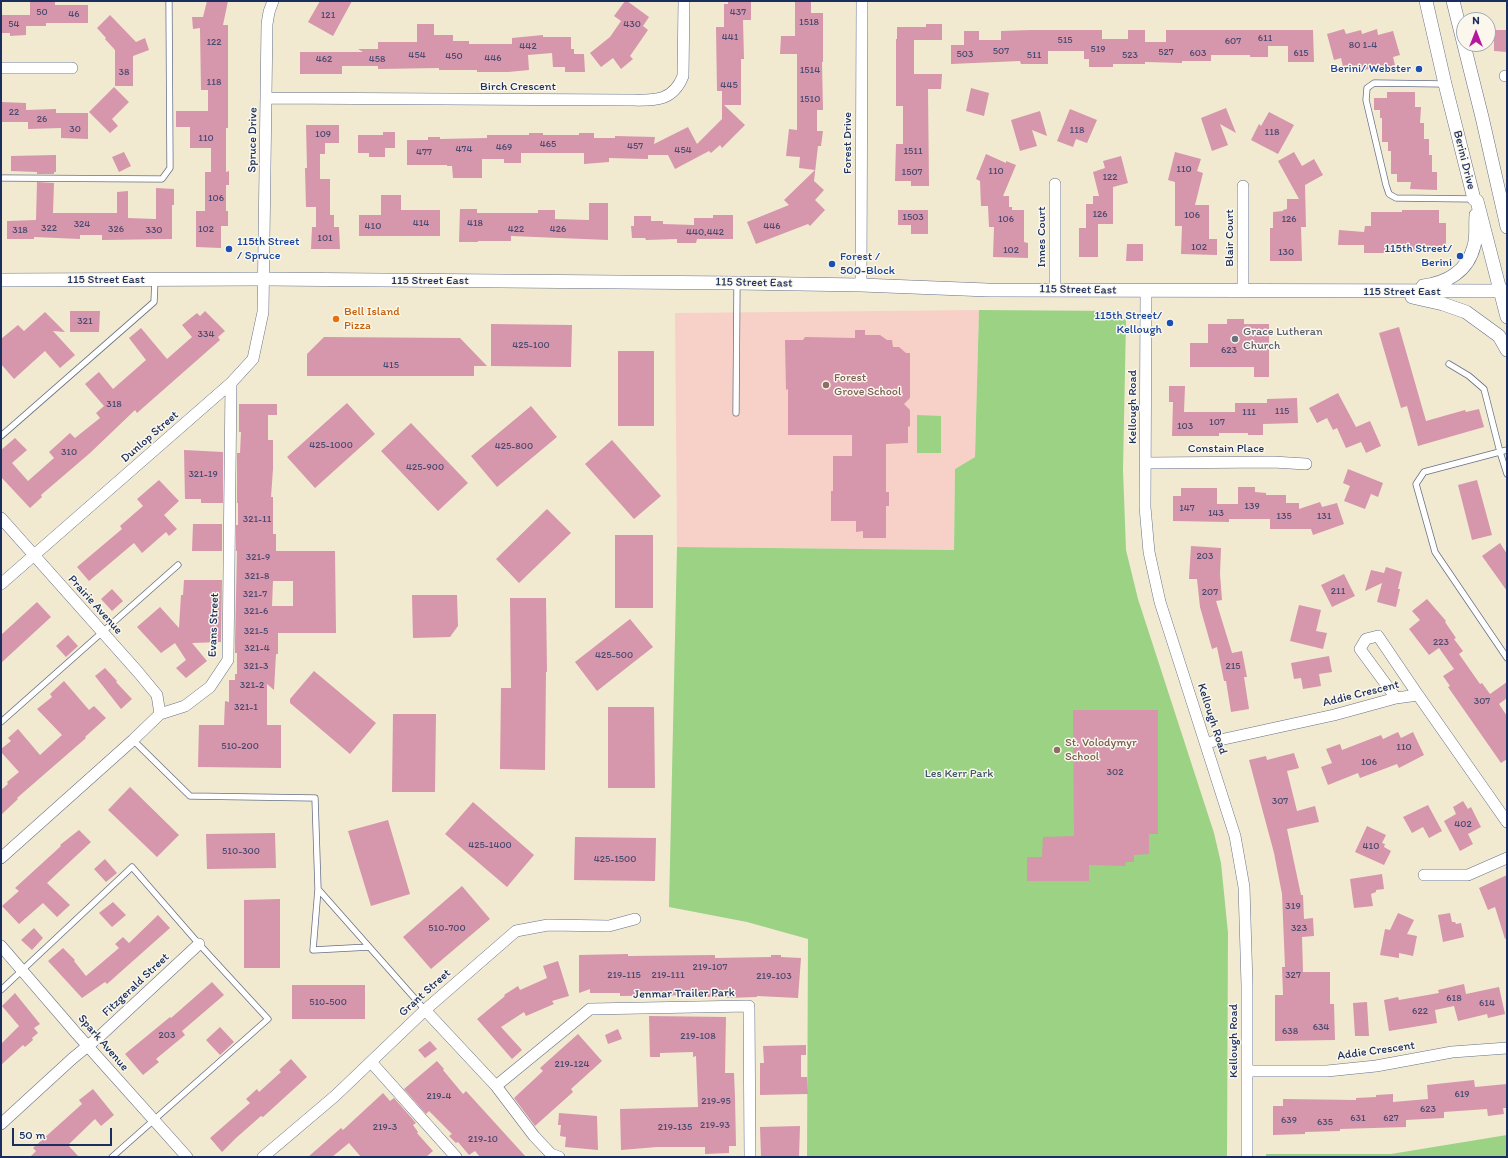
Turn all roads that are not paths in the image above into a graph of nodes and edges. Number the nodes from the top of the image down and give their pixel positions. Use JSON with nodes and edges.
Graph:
{"nodes":[{"id":1,"x":169,"y":1,"type":"edge"},
{"id":2,"x":273,"y":1,"type":"edge"},
{"id":3,"x":684,"y":1,"type":"edge"},
{"id":4,"x":862,"y":1,"type":"edge"},
{"id":5,"x":1426,"y":1,"type":"edge"},
{"id":6,"x":1453,"y":1,"type":"edge"},
{"id":7,"x":1,"y":68,"type":"edge"},
{"id":8,"x":72,"y":68,"type":"dead end"},
{"id":9,"x":1445,"y":84,"type":"junction"},
{"id":10,"x":266,"y":98,"type":"junction"},
{"id":11,"x":1,"y":178,"type":"edge"},
{"id":12,"x":1055,"y":184,"type":"dead end"},
{"id":13,"x":1243,"y":186,"type":"dead end"},
{"id":14,"x":1498,"y":190,"type":"junction"},
{"id":15,"x":1476,"y":200,"type":"junction"},
{"id":16,"x":1507,"y":207,"type":"edge"},
{"id":17,"x":1507,"y":227,"type":"edge"},
{"id":18,"x":1,"y":280,"type":"edge"},
{"id":19,"x":155,"y":280,"type":"junction"},
{"id":20,"x":264,"y":280,"type":"junction"},
{"id":21,"x":737,"y":283,"type":"junction"},
{"id":22,"x":861,"y":285,"type":"junction"},
{"id":23,"x":1055,"y":290,"type":"junction"},
{"id":24,"x":1146,"y":291,"type":"junction"},
{"id":25,"x":1243,"y":291,"type":"junction"},
{"id":26,"x":1504,"y":291,"type":"edge"},
{"id":27,"x":1386,"y":292,"type":"junction"},
{"id":28,"x":1507,"y":317,"type":"edge"},
{"id":29,"x":1507,"y":350,"type":"edge"},
{"id":30,"x":1449,"y":364,"type":"dead end"},
{"id":31,"x":231,"y":383,"type":"junction"},
{"id":32,"x":736,"y":413,"type":"dead end"},
{"id":33,"x":1,"y":436,"type":"edge"},
{"id":34,"x":1507,"y":450,"type":"edge"},
{"id":35,"x":1500,"y":452,"type":"junction"},
{"id":36,"x":1145,"y":463,"type":"junction"},
{"id":37,"x":1306,"y":464,"type":"dead end"},
{"id":38,"x":1507,"y":474,"type":"edge"},
{"id":39,"x":1,"y":518,"type":"edge"},
{"id":40,"x":34,"y":555,"type":"junction"},
{"id":41,"x":178,"y":565,"type":"dead end"},
{"id":42,"x":1,"y":584,"type":"edge"},
{"id":43,"x":103,"y":633,"type":"junction"},
{"id":44,"x":1507,"y":658,"type":"edge"},
{"id":45,"x":1418,"y":695,"type":"junction"},
{"id":46,"x":1396,"y":698,"type":"junction"},
{"id":47,"x":160,"y":714,"type":"junction"},
{"id":48,"x":1,"y":722,"type":"edge"},
{"id":49,"x":133,"y":740,"type":"junction"},
{"id":50,"x":1206,"y":743,"type":"junction"},
{"id":51,"x":1507,"y":822,"type":"edge"},
{"id":52,"x":1,"y":858,"type":"edge"},
{"id":53,"x":1507,"y":858,"type":"edge"},
{"id":54,"x":1424,"y":875,"type":"dead end"},
{"id":55,"x":318,"y":889,"type":"junction"},
{"id":56,"x":635,"y":919,"type":"dead end"},
{"id":57,"x":200,"y":944,"type":"junction"},
{"id":58,"x":1,"y":946,"type":"edge"},
{"id":59,"x":369,"y":946,"type":"junction"},
{"id":60,"x":22,"y":970,"type":"junction"},
{"id":61,"x":1,"y":990,"type":"edge"},
{"id":62,"x":425,"y":1010,"type":"junction"},
{"id":63,"x":88,"y":1046,"type":"junction"},
{"id":64,"x":1507,"y":1048,"type":"edge"},
{"id":65,"x":371,"y":1062,"type":"junction"},
{"id":66,"x":1247,"y":1071,"type":"junction"},
{"id":67,"x":496,"y":1086,"type":"junction"},
{"id":68,"x":153,"y":1119,"type":"junction"},
{"id":69,"x":1,"y":1124,"type":"edge"},
{"id":70,"x":112,"y":1157,"type":"edge"},
{"id":71,"x":187,"y":1157,"type":"edge"},
{"id":72,"x":263,"y":1157,"type":"edge"},
{"id":73,"x":456,"y":1157,"type":"edge"},
{"id":74,"x":560,"y":1157,"type":"edge"},
{"id":75,"x":750,"y":1157,"type":"edge"},
{"id":76,"x":1247,"y":1157,"type":"edge"}],
"edges":[{"from":1,"to":11,"type":"lane"},
{"from":2,"to":10,"type":"street","name":"Spruce Drive"},
{"from":3,"to":10,"type":"street","name":"Birch Crescent"},
{"from":4,"to":22,"type":"street","name":"Forest Drive"},
{"from":5,"to":9,"type":"street","name":"Berini Drive"},
{"from":6,"to":14,"type":"street"},
{"from":7,"to":8,"type":"street"},
{"from":9,"to":15,"type":"street","name":"Berini Drive"},
{"from":9,"to":15,"type":"lane"},
{"from":10,"to":20,"type":"street","name":"Spruce Drive"},
{"from":12,"to":23,"type":"street","name":"Innes Court"},
{"from":13,"to":25,"type":"street","name":"Blair Court"},
{"from":14,"to":16,"type":"street"},
{"from":14,"to":17,"type":"street"},
{"from":15,"to":26,"type":"street","name":"Berini Drive"},
{"from":15,"to":27,"type":"street"},
{"from":18,"to":19,"type":"street","name":"115 Street East"},
{"from":19,"to":20,"type":"street","name":"115 Street East"},
{"from":19,"to":33,"type":"lane"},
{"from":20,"to":21,"type":"street","name":"115 Street East"},
{"from":20,"to":31,"type":"street","name":"Dunlop Street"},
{"from":21,"to":22,"type":"street","name":"115 Street East"},
{"from":21,"to":32,"type":"lane"},
{"from":22,"to":23,"type":"street","name":"115 Street East"},
{"from":23,"to":24,"type":"street","name":"115 Street East"},
{"from":24,"to":25,"type":"street","name":"115 Street East"},
{"from":24,"to":36,"type":"street","name":"Kellough Road"},
{"from":25,"to":27,"type":"street","name":"115 Street East"},
{"from":26,"to":27,"type":"street","name":"115 Street East"},
{"from":26,"to":28,"type":"street","name":"Berini Drive"},
{"from":27,"to":29,"type":"street"},
{"from":30,"to":35,"type":"lane"},
{"from":31,"to":40,"type":"street","name":"Dunlop Street"},
{"from":31,"to":47,"type":"street","name":"Evans Street"},
{"from":34,"to":35,"type":"lane"},
{"from":35,"to":38,"type":"lane"},
{"from":35,"to":44,"type":"lane"},
{"from":36,"to":37,"type":"street","name":"Constain Place"},
{"from":36,"to":50,"type":"street","name":"Kellough Road"},
{"from":39,"to":40,"type":"street","name":"Prairie Avenue"},
{"from":40,"to":42,"type":"street","name":"Dunlop Street"},
{"from":40,"to":43,"type":"street","name":"Prairie Avenue"},
{"from":41,"to":43,"type":"lane"},
{"from":43,"to":47,"type":"street","name":"Prairie Avenue"},
{"from":43,"to":48,"type":"lane"},
{"from":45,"to":46,"type":"street","name":"Addie Crescent"},
{"from":45,"to":46,"type":"street"},
{"from":45,"to":51,"type":"street","name":"Addie Crescent"},
{"from":46,"to":50,"type":"street","name":"Addie Crescent"},
{"from":47,"to":49,"type":"street","name":"Evans Street"},
{"from":49,"to":52,"type":"street","name":"Evans Street"},
{"from":49,"to":55,"type":"lane"},
{"from":50,"to":66,"type":"street","name":"Kellough Road"},
{"from":53,"to":54,"type":"street"},
{"from":55,"to":59,"type":"lane"},
{"from":55,"to":59,"type":"lane"},
{"from":56,"to":62,"type":"street","name":"Grant Street"},
{"from":57,"to":60,"type":"lane"},
{"from":57,"to":63,"type":"street","name":"Fitzgerald Street"},
{"from":57,"to":68,"type":"lane"},
{"from":58,"to":60,"type":"street","name":"Spark Avenue"},
{"from":59,"to":62,"type":"lane"},
{"from":60,"to":61,"type":"lane"},
{"from":60,"to":63,"type":"street","name":"Spark Avenue"},
{"from":62,"to":65,"type":"street","name":"Grant Street"},
{"from":62,"to":67,"type":"street"},
{"from":63,"to":68,"type":"street","name":"Spark Avenue"},
{"from":63,"to":69,"type":"street","name":"Fitzgerald Street"},
{"from":64,"to":66,"type":"street","name":"Addie Crescent"},
{"from":65,"to":72,"type":"street","name":"Grant Street"},
{"from":65,"to":73,"type":"street"},
{"from":66,"to":76,"type":"street","name":"Kellough Road"},
{"from":67,"to":74,"type":"street"},
{"from":67,"to":75,"type":"street","name":"Jenmar Trailer Park"},
{"from":68,"to":70,"type":"lane"},
{"from":68,"to":71,"type":"street","name":"Spark Avenue"}]}
